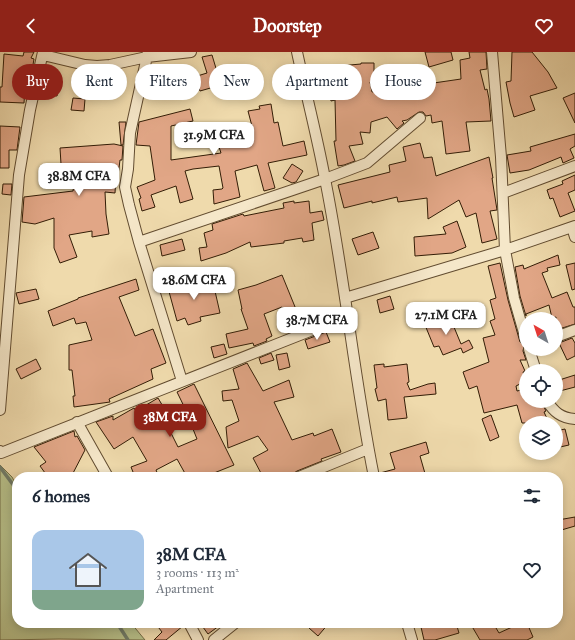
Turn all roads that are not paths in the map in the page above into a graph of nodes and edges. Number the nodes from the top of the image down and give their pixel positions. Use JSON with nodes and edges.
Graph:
{"nodes":[{"id":1,"x":191,"y":52,"type":"edge"},
{"id":2,"x":297,"y":52,"type":"edge"},
{"id":3,"x":492,"y":52,"type":"edge"},
{"id":4,"x":43,"y":54,"type":"edge"},
{"id":5,"x":147,"y":55,"type":"edge"},
{"id":6,"x":420,"y":118,"type":"dead end"},
{"id":7,"x":575,"y":166,"type":"edge"},
{"id":8,"x":325,"y":179,"type":"junction"},
{"id":9,"x":503,"y":193,"type":"junction"},
{"id":10,"x":574,"y":226,"type":"edge"},
{"id":11,"x":575,"y":238,"type":"edge"},
{"id":12,"x":139,"y":242,"type":"junction"},
{"id":13,"x":505,"y":250,"type":"junction"},
{"id":14,"x":344,"y":298,"type":"junction"},
{"id":15,"x":348,"y":316,"type":"junction"},
{"id":16,"x":519,"y":316,"type":"edge"},
{"id":17,"x":575,"y":330,"type":"edge"},
{"id":18,"x":563,"y":334,"type":"edge"},
{"id":19,"x":182,"y":381,"type":"junction"},
{"id":20,"x":552,"y":408,"type":"edge"},
{"id":21,"x":0,"y":410,"type":"edge"},
{"id":22,"x":575,"y":419,"type":"edge"},
{"id":23,"x":77,"y":422,"type":"junction"},
{"id":24,"x":368,"y":449,"type":"junction"},
{"id":25,"x":0,"y":452,"type":"edge"},
{"id":26,"x":105,"y":472,"type":"edge"},
{"id":27,"x":312,"y":472,"type":"edge"},
{"id":28,"x":373,"y":472,"type":"edge"},
{"id":29,"x":192,"y":628,"type":"edge"},
{"id":30,"x":229,"y":628,"type":"edge"},
{"id":31,"x":409,"y":628,"type":"edge"},
{"id":32,"x":198,"y":640,"type":"edge"},
{"id":33,"x":214,"y":640,"type":"edge"},
{"id":34,"x":412,"y":640,"type":"edge"}],
"edges":[{"from":1,"to":5,"type":"street"},
{"from":2,"to":8,"type":"street"},
{"from":3,"to":9,"type":"street"},
{"from":4,"to":5,"type":"street"},
{"from":4,"to":21,"type":"street"},
{"from":5,"to":12,"type":"street"},
{"from":6,"to":8,"type":"street"},
{"from":7,"to":9,"type":"street"},
{"from":8,"to":12,"type":"street"},
{"from":8,"to":14,"type":"street"},
{"from":9,"to":13,"type":"street"},
{"from":10,"to":11,"type":"street"},
{"from":10,"to":13,"type":"street"},
{"from":12,"to":19,"type":"street"},
{"from":13,"to":14,"type":"street"},
{"from":13,"to":16,"type":"street"},
{"from":14,"to":15,"type":"street"},
{"from":15,"to":19,"type":"street"},
{"from":15,"to":24,"type":"street"},
{"from":17,"to":18,"type":"street"},
{"from":19,"to":23,"type":"street"},
{"from":20,"to":22,"type":"street"},
{"from":23,"to":25,"type":"street"},
{"from":23,"to":26,"type":"street"},
{"from":24,"to":27,"type":"street"},
{"from":24,"to":28,"type":"street"},
{"from":29,"to":32,"type":"street"},
{"from":30,"to":33,"type":"street"},
{"from":31,"to":34,"type":"street"}]}
